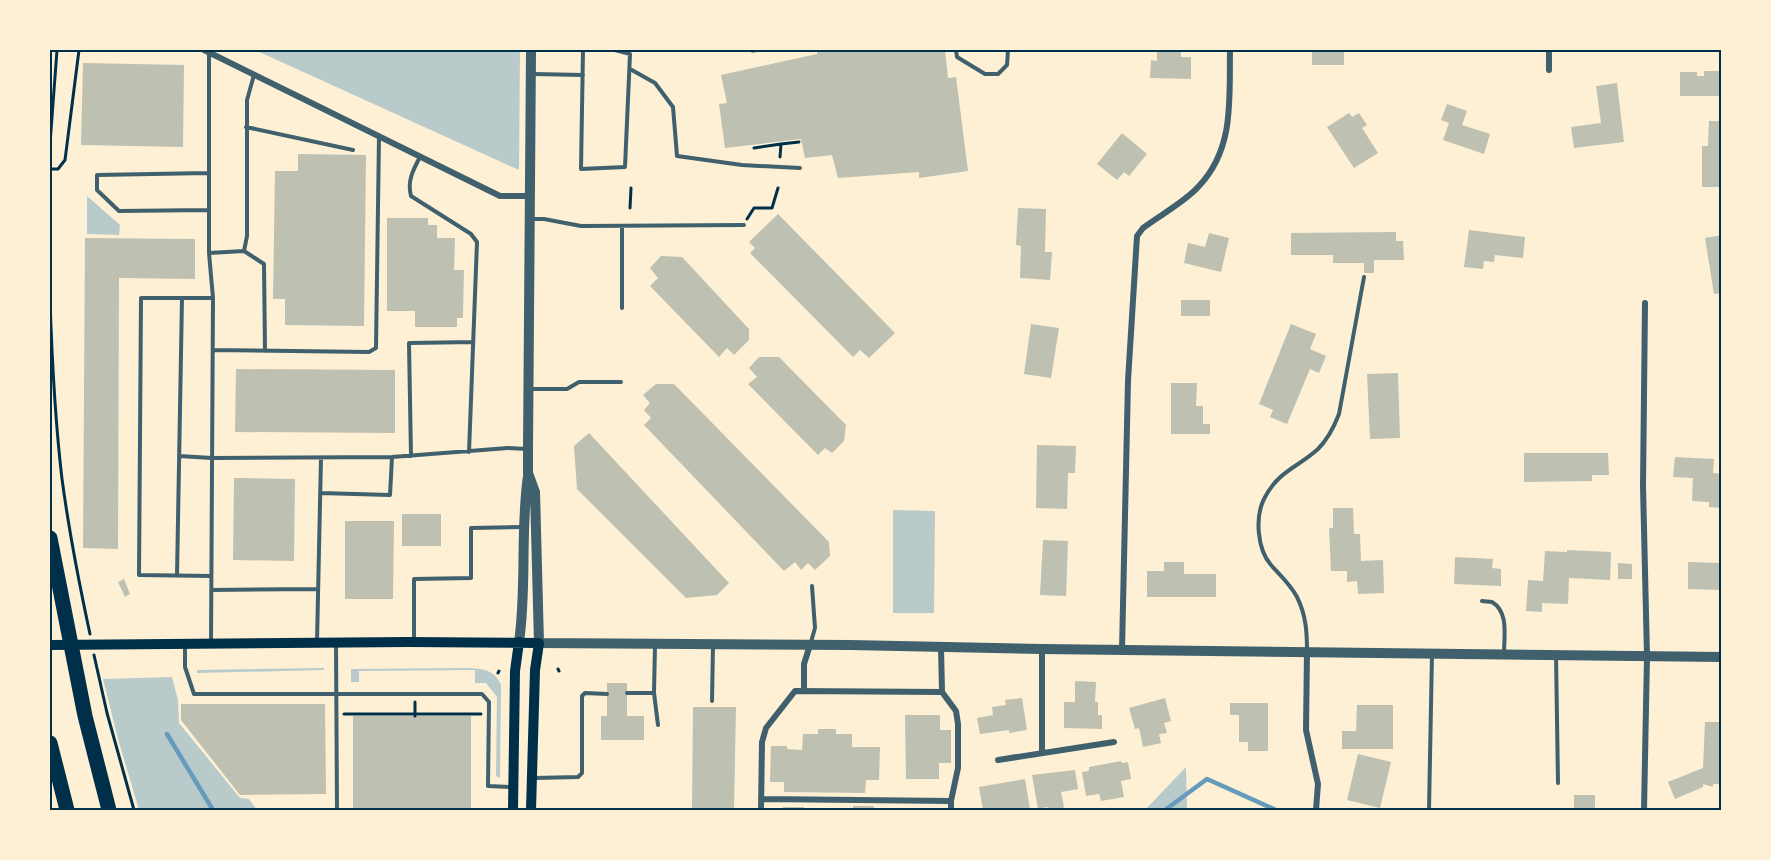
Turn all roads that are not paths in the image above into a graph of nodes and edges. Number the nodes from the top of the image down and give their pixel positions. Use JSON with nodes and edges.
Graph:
{"nodes":[{"id":1,"x":531,"y":50,"type":"edge"},
{"id":2,"x":583,"y":50,"type":"edge"},
{"id":3,"x":615,"y":50,"type":"edge"},
{"id":4,"x":956,"y":50,"type":"edge"},
{"id":5,"x":1008,"y":50,"type":"edge"},
{"id":6,"x":1230,"y":50,"type":"edge"},
{"id":7,"x":1549,"y":50,"type":"edge"},
{"id":8,"x":206,"y":51,"type":"edge"},
{"id":9,"x":631,"y":52,"type":"edge"},
{"id":10,"x":630,"y":69,"type":"junction"},
{"id":11,"x":1549,"y":70,"type":"dead end"},
{"id":12,"x":254,"y":74,"type":"junction"},
{"id":13,"x":531,"y":74,"type":"junction"},
{"id":14,"x":583,"y":75,"type":"junction"},
{"id":15,"x":246,"y":127,"type":"junction"},
{"id":16,"x":379,"y":136,"type":"junction"},
{"id":17,"x":353,"y":150,"type":"dead end"},
{"id":18,"x":420,"y":156,"type":"junction"},
{"id":19,"x":800,"y":168,"type":"dead end"},
{"id":20,"x":208,"y":173,"type":"junction"},
{"id":21,"x":530,"y":196,"type":"junction"},
{"id":22,"x":208,"y":210,"type":"junction"},
{"id":23,"x":530,"y":219,"type":"junction"},
{"id":24,"x":744,"y":225,"type":"road end"},
{"id":25,"x":622,"y":226,"type":"junction"},
{"id":26,"x":244,"y":251,"type":"junction"},
{"id":27,"x":209,"y":253,"type":"junction"},
{"id":28,"x":1364,"y":277,"type":"dead end"},
{"id":29,"x":182,"y":298,"type":"junction"},
{"id":30,"x":213,"y":298,"type":"junction"},
{"id":31,"x":1645,"y":303,"type":"dead end"},
{"id":32,"x":622,"y":308,"type":"dead end"},
{"id":33,"x":473,"y":342,"type":"junction"},
{"id":34,"x":213,"y":350,"type":"junction"},
{"id":35,"x":265,"y":351,"type":"junction"},
{"id":36,"x":621,"y":382,"type":"dead end"},
{"id":37,"x":528,"y":388,"type":"junction"},
{"id":38,"x":528,"y":449,"type":"junction"},
{"id":39,"x":469,"y":452,"type":"junction"},
{"id":40,"x":179,"y":456,"type":"junction"},
{"id":41,"x":411,"y":456,"type":"junction"},
{"id":42,"x":321,"y":457,"type":"junction"},
{"id":43,"x":392,"y":457,"type":"junction"},
{"id":44,"x":212,"y":458,"type":"junction"},
{"id":45,"x":528,"y":473,"type":"junction"},
{"id":46,"x":320,"y":493,"type":"junction"},
{"id":47,"x":523,"y":527,"type":"junction"},
{"id":48,"x":50,"y":538,"type":"edge"},
{"id":49,"x":177,"y":576,"type":"junction"},
{"id":50,"x":211,"y":576,"type":"junction"},
{"id":51,"x":812,"y":586,"type":"dead end"},
{"id":52,"x":318,"y":589,"type":"junction"},
{"id":53,"x":211,"y":590,"type":"junction"},
{"id":54,"x":1482,"y":601,"type":"dead end"},
{"id":55,"x":414,"y":642,"type":"junction"},
{"id":56,"x":519,"y":642,"type":"junction"},
{"id":57,"x":211,"y":643,"type":"junction"},
{"id":58,"x":317,"y":643,"type":"junction"},
{"id":59,"x":336,"y":643,"type":"junction"},
{"id":60,"x":539,"y":643,"type":"junction"},
{"id":61,"x":185,"y":644,"type":"junction"},
{"id":62,"x":655,"y":644,"type":"junction"},
{"id":63,"x":50,"y":645,"type":"edge"},
{"id":64,"x":713,"y":645,"type":"junction"},
{"id":65,"x":810,"y":645,"type":"junction"},
{"id":66,"x":941,"y":646,"type":"junction"},
{"id":67,"x":1042,"y":649,"type":"junction"},
{"id":68,"x":1122,"y":650,"type":"junction"},
{"id":69,"x":1307,"y":652,"type":"junction"},
{"id":70,"x":1432,"y":653,"type":"junction"},
{"id":71,"x":1504,"y":654,"type":"junction"},
{"id":72,"x":1556,"y":655,"type":"junction"},
{"id":73,"x":1647,"y":656,"type":"junction"},
{"id":74,"x":1722,"y":657,"type":"edge"},
{"id":75,"x":804,"y":691,"type":"junction"},
{"id":76,"x":942,"y":692,"type":"junction"},
{"id":77,"x":627,"y":693,"type":"dead end"},
{"id":78,"x":654,"y":693,"type":"junction"},
{"id":79,"x":336,"y":694,"type":"junction"},
{"id":80,"x":607,"y":694,"type":"dead end"},
{"id":81,"x":712,"y":701,"type":"dead end"},
{"id":82,"x":658,"y":725,"type":"dead end"},
{"id":83,"x":1114,"y":742,"type":"dead end"},
{"id":84,"x":50,"y":743,"type":"edge"},
{"id":85,"x":1042,"y":752,"type":"junction"},
{"id":86,"x":998,"y":760,"type":"dead end"},
{"id":87,"x":532,"y":778,"type":"junction"},
{"id":88,"x":1558,"y":783,"type":"dead end"},
{"id":89,"x":513,"y":787,"type":"junction"},
{"id":90,"x":761,"y":799,"type":"junction"},
{"id":91,"x":951,"y":801,"type":"junction"},
{"id":92,"x":67,"y":810,"type":"edge"},
{"id":93,"x":108,"y":810,"type":"edge"},
{"id":94,"x":337,"y":810,"type":"edge"},
{"id":95,"x":513,"y":810,"type":"edge"},
{"id":96,"x":531,"y":810,"type":"edge"},
{"id":97,"x":761,"y":810,"type":"edge"},
{"id":98,"x":951,"y":810,"type":"edge"},
{"id":99,"x":1316,"y":810,"type":"edge"},
{"id":100,"x":1429,"y":810,"type":"edge"},
{"id":101,"x":1644,"y":810,"type":"edge"}],
"edges":[{"from":1,"to":13,"type":"street"},
{"from":2,"to":14,"type":"lane"},
{"from":3,"to":9,"type":"lane"},
{"from":4,"to":5,"type":"lane"},
{"from":6,"to":68,"type":"street"},
{"from":7,"to":11,"type":"street"},
{"from":8,"to":12,"type":"street"},
{"from":8,"to":20,"type":"lane"},
{"from":9,"to":10,"type":"lane"},
{"from":10,"to":14,"type":"lane"},
{"from":10,"to":19,"type":"lane"},
{"from":12,"to":15,"type":"lane"},
{"from":12,"to":16,"type":"street"},
{"from":13,"to":14,"type":"lane"},
{"from":13,"to":21,"type":"street"},
{"from":15,"to":17,"type":"lane"},
{"from":15,"to":26,"type":"lane"},
{"from":16,"to":18,"type":"street"},
{"from":16,"to":35,"type":"lane"},
{"from":18,"to":21,"type":"street"},
{"from":18,"to":33,"type":"lane"},
{"from":20,"to":22,"type":"lane"},
{"from":20,"to":22,"type":"lane"},
{"from":21,"to":23,"type":"street"},
{"from":22,"to":27,"type":"lane"},
{"from":23,"to":25,"type":"lane"},
{"from":23,"to":37,"type":"street"},
{"from":24,"to":25,"type":"lane"},
{"from":25,"to":32,"type":"lane"},
{"from":26,"to":27,"type":"lane"},
{"from":26,"to":35,"type":"lane"},
{"from":27,"to":30,"type":"lane"},
{"from":28,"to":69,"type":"lane"},
{"from":29,"to":30,"type":"lane"},
{"from":29,"to":40,"type":"lane"},
{"from":29,"to":49,"type":"lane"},
{"from":30,"to":34,"type":"lane"},
{"from":31,"to":73,"type":"street"},
{"from":33,"to":39,"type":"lane"},
{"from":33,"to":41,"type":"lane"},
{"from":34,"to":35,"type":"lane"},
{"from":34,"to":44,"type":"lane"},
{"from":36,"to":37,"type":"lane"},
{"from":37,"to":38,"type":"street"},
{"from":38,"to":39,"type":"lane"},
{"from":38,"to":45,"type":"street"},
{"from":39,"to":41,"type":"lane"},
{"from":40,"to":44,"type":"lane"},
{"from":40,"to":49,"type":"lane"},
{"from":41,"to":43,"type":"lane"},
{"from":42,"to":43,"type":"lane"},
{"from":42,"to":44,"type":"lane"},
{"from":42,"to":46,"type":"lane"},
{"from":43,"to":46,"type":"lane"},
{"from":44,"to":50,"type":"lane"},
{"from":45,"to":47,"type":"street"},
{"from":45,"to":60,"type":"street"},
{"from":46,"to":52,"type":"lane"},
{"from":47,"to":55,"type":"lane"},
{"from":47,"to":56,"type":"street"},
{"from":48,"to":93,"type":"highway"},
{"from":49,"to":50,"type":"lane"},
{"from":50,"to":53,"type":"lane"},
{"from":51,"to":65,"type":"lane"},
{"from":52,"to":53,"type":"lane"},
{"from":52,"to":58,"type":"lane"},
{"from":53,"to":57,"type":"lane"},
{"from":54,"to":71,"type":"lane"},
{"from":55,"to":56,"type":"main road"},
{"from":55,"to":59,"type":"main road"},
{"from":56,"to":60,"type":"main road"},
{"from":56,"to":89,"type":"main road"},
{"from":57,"to":58,"type":"main road"},
{"from":57,"to":61,"type":"main road"},
{"from":58,"to":59,"type":"main road"},
{"from":59,"to":79,"type":"lane"},
{"from":60,"to":62,"type":"street"},
{"from":60,"to":87,"type":"main road"},
{"from":61,"to":63,"type":"main road"},
{"from":61,"to":79,"type":"lane"},
{"from":62,"to":64,"type":"street"},
{"from":62,"to":78,"type":"lane"},
{"from":64,"to":65,"type":"street"},
{"from":64,"to":81,"type":"lane"},
{"from":65,"to":66,"type":"street"},
{"from":65,"to":75,"type":"street"},
{"from":66,"to":67,"type":"street"},
{"from":66,"to":76,"type":"street"},
{"from":67,"to":68,"type":"street"},
{"from":67,"to":85,"type":"street"},
{"from":68,"to":69,"type":"street"},
{"from":69,"to":70,"type":"street"},
{"from":69,"to":99,"type":"street"},
{"from":70,"to":71,"type":"street"},
{"from":70,"to":100,"type":"lane"},
{"from":71,"to":72,"type":"street"},
{"from":72,"to":73,"type":"street"},
{"from":72,"to":88,"type":"lane"},
{"from":73,"to":74,"type":"street"},
{"from":73,"to":101,"type":"street"},
{"from":75,"to":76,"type":"street"},
{"from":75,"to":90,"type":"street"},
{"from":76,"to":91,"type":"street"},
{"from":77,"to":78,"type":"lane"},
{"from":78,"to":82,"type":"lane"},
{"from":79,"to":89,"type":"lane"},
{"from":79,"to":94,"type":"lane"},
{"from":80,"to":87,"type":"lane"},
{"from":83,"to":85,"type":"street"},
{"from":84,"to":92,"type":"highway"},
{"from":85,"to":86,"type":"street"},
{"from":87,"to":96,"type":"main road"},
{"from":89,"to":95,"type":"main road"},
{"from":90,"to":91,"type":"street"},
{"from":90,"to":97,"type":"street"},
{"from":91,"to":98,"type":"street"}]}
